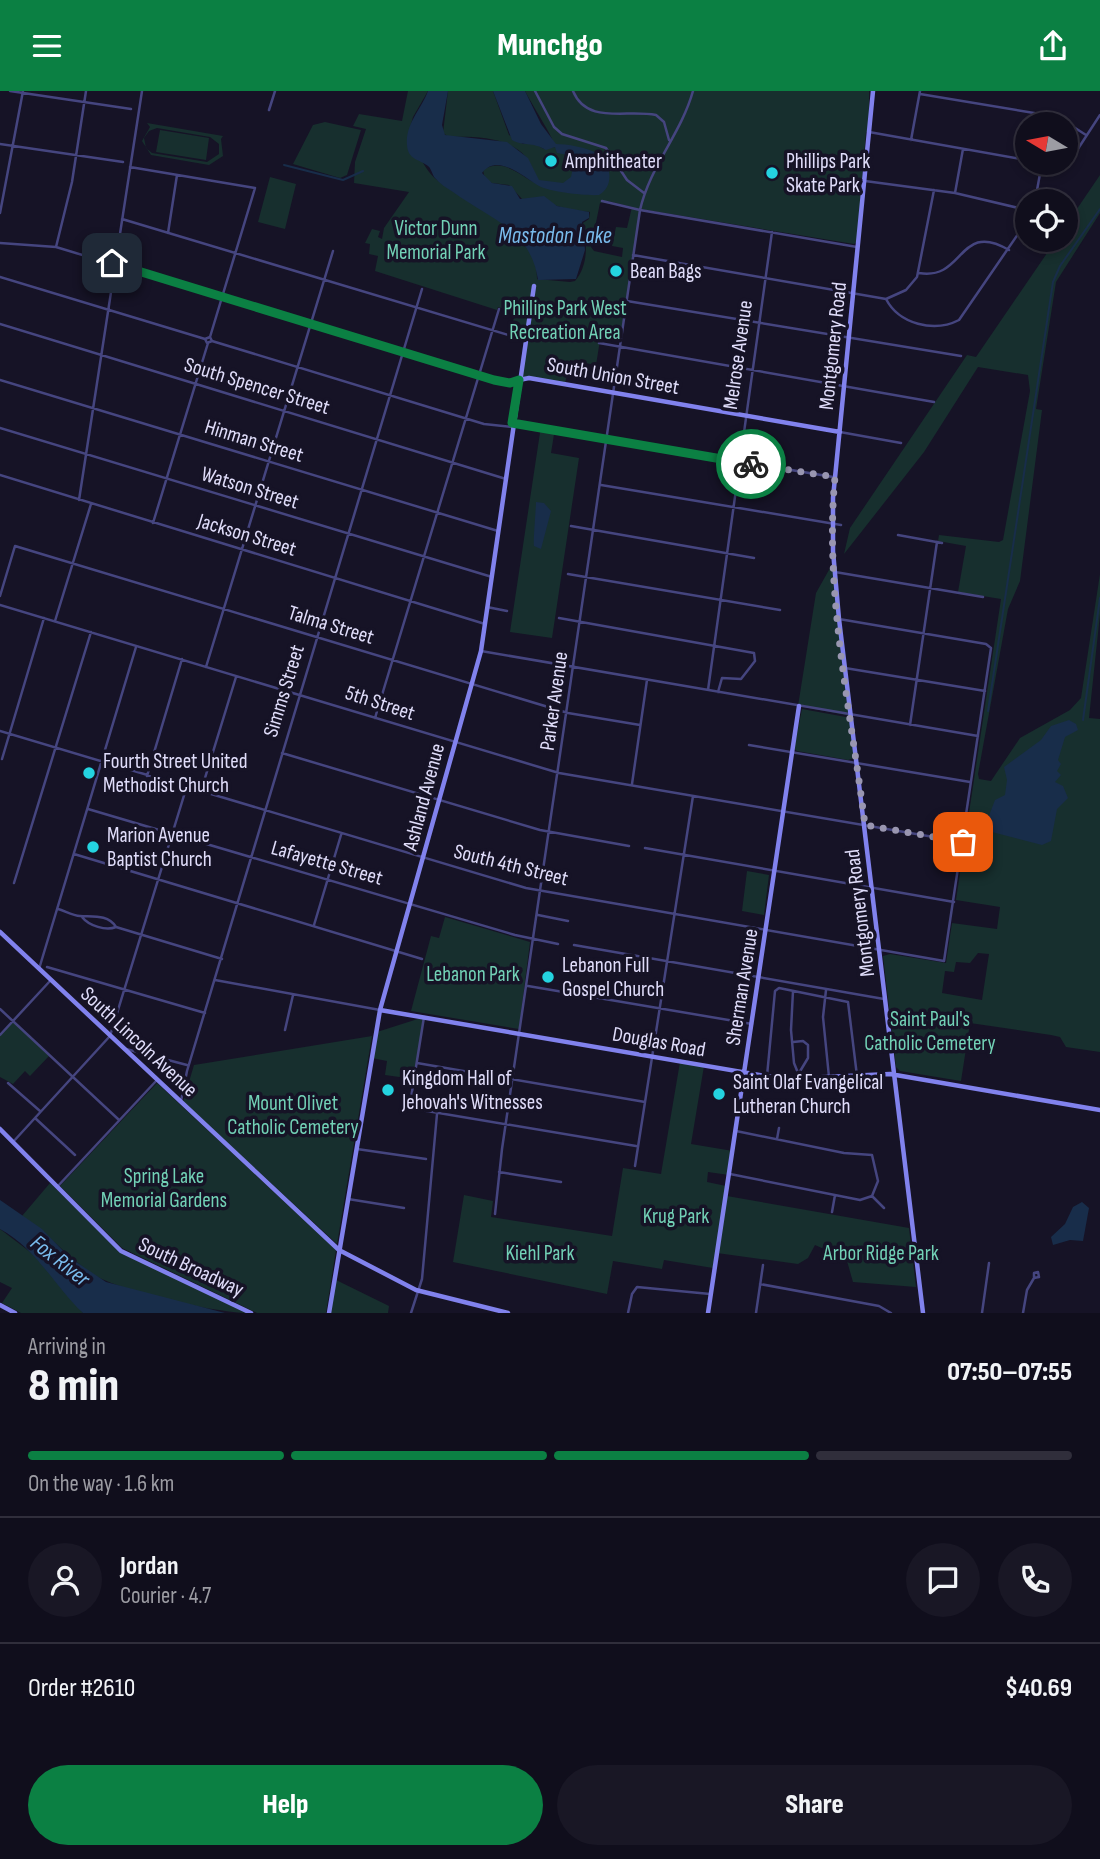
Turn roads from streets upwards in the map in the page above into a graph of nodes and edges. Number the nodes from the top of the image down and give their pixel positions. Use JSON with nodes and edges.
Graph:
{"nodes":[{"id":1,"x":10,"y":91,"type":"edge"},
{"id":2,"x":86,"y":91,"type":"edge"},
{"id":3,"x":142,"y":91,"type":"edge"},
{"id":4,"x":275,"y":91,"type":"edge"},
{"id":5,"x":534,"y":91,"type":"edge"},
{"id":6,"x":573,"y":91,"type":"edge"},
{"id":7,"x":693,"y":91,"type":"edge"},
{"id":8,"x":873,"y":91,"type":"edge"},
{"id":9,"x":23,"y":92,"type":"edge"},
{"id":10,"x":920,"y":92,"type":"edge"},
{"id":11,"x":85,"y":102,"type":"junction"},
{"id":12,"x":131,"y":109,"type":"dead end"},
{"id":13,"x":269,"y":110,"type":"dead end"},
{"id":14,"x":1100,"y":115,"type":"edge"},
{"id":15,"x":869,"y":132,"type":"junction"},
{"id":16,"x":1086,"y":135,"type":"junction"},
{"id":17,"x":669,"y":140,"type":"junction"},
{"id":18,"x":911,"y":140,"type":"junction"},
{"id":19,"x":0,"y":144,"type":"edge"},
{"id":20,"x":14,"y":146,"type":"junction"},
{"id":21,"x":1078,"y":148,"type":"edge"},
{"id":22,"x":963,"y":149,"type":"junction"},
{"id":23,"x":76,"y":156,"type":"junction"},
{"id":24,"x":1015,"y":158,"type":"edge"},
{"id":25,"x":123,"y":162,"type":"dead end"},
{"id":26,"x":130,"y":167,"type":"junction"},
{"id":27,"x":177,"y":175,"type":"junction"},
{"id":28,"x":865,"y":181,"type":"junction"},
{"id":29,"x":934,"y":190,"type":"junction"},
{"id":30,"x":644,"y":193,"type":"junction"},
{"id":31,"x":955,"y":193,"type":"junction"},
{"id":32,"x":602,"y":201,"type":"dead end"},
{"id":33,"x":1015,"y":206,"type":"edge"},
{"id":34,"x":640,"y":210,"type":"junction"},
{"id":35,"x":0,"y":213,"type":"edge"},
{"id":36,"x":122,"y":219,"type":"junction"},
{"id":37,"x":772,"y":232,"type":"junction"},
{"id":38,"x":168,"y":233,"type":"junction"},
{"id":39,"x":1015,"y":240,"type":"edge"},
{"id":40,"x":0,"y":243,"type":"edge"},
{"id":41,"x":56,"y":247,"type":"junction"},
{"id":42,"x":859,"y":247,"type":"junction"},
{"id":43,"x":1009,"y":250,"type":"junction"},
{"id":44,"x":333,"y":251,"type":"dead end"},
{"id":45,"x":235,"y":254,"type":"junction"},
{"id":46,"x":633,"y":255,"type":"junction"},
{"id":47,"x":115,"y":264,"type":"junction"},
{"id":48,"x":919,"y":273,"type":"junction"},
{"id":49,"x":0,"y":277,"type":"edge"},
{"id":50,"x":765,"y":279,"type":"junction"},
{"id":51,"x":324,"y":280,"type":"junction"},
{"id":52,"x":534,"y":286,"type":"dead end"},
{"id":53,"x":422,"y":289,"type":"dead end"},
{"id":54,"x":855,"y":294,"type":"junction"},
{"id":55,"x":222,"y":296,"type":"junction"},
{"id":56,"x":886,"y":299,"type":"junction"},
{"id":57,"x":627,"y":301,"type":"junction"},
{"id":58,"x":416,"y":308,"type":"junction"},
{"id":59,"x":108,"y":309,"type":"junction"},
{"id":60,"x":499,"y":309,"type":"dead end"},
{"id":61,"x":311,"y":323,"type":"junction"},
{"id":62,"x":0,"y":324,"type":"edge"},
{"id":63,"x":760,"y":324,"type":"junction"},
{"id":64,"x":492,"y":331,"type":"junction"},
{"id":65,"x":849,"y":339,"type":"junction"},
{"id":66,"x":209,"y":340,"type":"junction"},
{"id":67,"x":525,"y":340,"type":"junction"},
{"id":68,"x":598,"y":343,"type":"dead end"},
{"id":69,"x":620,"y":347,"type":"junction"},
{"id":70,"x":403,"y":352,"type":"junction"},
{"id":71,"x":101,"y":354,"type":"junction"},
{"id":72,"x":961,"y":356,"type":"dead end"},
{"id":73,"x":297,"y":367,"type":"junction"},
{"id":74,"x":752,"y":370,"type":"junction"},
{"id":75,"x":479,"y":375,"type":"junction"},
{"id":76,"x":0,"y":380,"type":"edge"},
{"id":77,"x":519,"y":380,"type":"junction"},
{"id":78,"x":195,"y":384,"type":"junction"},
{"id":79,"x":845,"y":386,"type":"junction"},
{"id":80,"x":613,"y":392,"type":"junction"},
{"id":81,"x":391,"y":395,"type":"junction"},
{"id":82,"x":934,"y":401,"type":"dead end"},
{"id":83,"x":94,"y":408,"type":"junction"},
{"id":84,"x":284,"y":411,"type":"junction"},
{"id":85,"x":746,"y":416,"type":"junction"},
{"id":86,"x":466,"y":418,"type":"junction"},
{"id":87,"x":512,"y":425,"type":"junction"},
{"id":88,"x":0,"y":428,"type":"edge"},
{"id":89,"x":840,"y":432,"type":"junction"},
{"id":90,"x":180,"y":435,"type":"junction"},
{"id":91,"x":607,"y":438,"type":"junction"},
{"id":92,"x":376,"y":439,"type":"junction"},
{"id":93,"x":901,"y":443,"type":"dead end"},
{"id":94,"x":87,"y":454,"type":"junction"},
{"id":95,"x":268,"y":461,"type":"junction"},
{"id":96,"x":739,"y":461,"type":"junction"},
{"id":97,"x":452,"y":463,"type":"junction"},
{"id":98,"x":0,"y":475,"type":"edge"},
{"id":99,"x":835,"y":477,"type":"junction"},
{"id":100,"x":167,"y":479,"type":"junction"},
{"id":101,"x":506,"y":479,"type":"junction"},
{"id":102,"x":601,"y":485,"type":"junction"},
{"id":103,"x":361,"y":490,"type":"junction"},
{"id":104,"x":79,"y":500,"type":"junction"},
{"id":105,"x":91,"y":504,"type":"junction"},
{"id":106,"x":255,"y":506,"type":"junction"},
{"id":107,"x":733,"y":507,"type":"junction"},
{"id":108,"x":437,"y":513,"type":"junction"},
{"id":109,"x":153,"y":523,"type":"junction"},
{"id":110,"x":832,"y":524,"type":"junction"},
{"id":111,"x":841,"y":525,"type":"dead end"},
{"id":112,"x":571,"y":526,"type":"dead end"},
{"id":113,"x":595,"y":530,"type":"junction"},
{"id":114,"x":498,"y":531,"type":"junction"},
{"id":115,"x":348,"y":534,"type":"junction"},
{"id":116,"x":898,"y":535,"type":"dead end"},
{"id":117,"x":242,"y":550,"type":"junction"},
{"id":118,"x":726,"y":554,"type":"junction"},
{"id":119,"x":424,"y":557,"type":"junction"},
{"id":120,"x":754,"y":558,"type":"dead end"},
{"id":121,"x":73,"y":563,"type":"junction"},
{"id":122,"x":835,"y":572,"type":"junction"},
{"id":123,"x":568,"y":574,"type":"dead end"},
{"id":124,"x":492,"y":577,"type":"junction"},
{"id":125,"x":588,"y":577,"type":"junction"},
{"id":126,"x":334,"y":578,"type":"junction"},
{"id":127,"x":930,"y":588,"type":"junction"},
{"id":128,"x":0,"y":596,"type":"edge"},
{"id":129,"x":984,"y":597,"type":"dead end"},
{"id":130,"x":720,"y":599,"type":"junction"},
{"id":131,"x":410,"y":601,"type":"junction"},
{"id":132,"x":0,"y":604,"type":"edge"},
{"id":133,"x":487,"y":607,"type":"junction"},
{"id":134,"x":224,"y":608,"type":"junction"},
{"id":135,"x":780,"y":610,"type":"dead end"},
{"id":136,"x":507,"y":611,"type":"dead end"},
{"id":137,"x":44,"y":618,"type":"junction"},
{"id":138,"x":559,"y":618,"type":"dead end"},
{"id":139,"x":839,"y":619,"type":"junction"},
{"id":140,"x":55,"y":621,"type":"junction"},
{"id":141,"x":582,"y":622,"type":"junction"},
{"id":142,"x":485,"y":624,"type":"junction"},
{"id":143,"x":91,"y":632,"type":"junction"},
{"id":144,"x":923,"y":634,"type":"junction"},
{"id":145,"x":317,"y":637,"type":"junction"},
{"id":146,"x":714,"y":644,"type":"junction"},
{"id":147,"x":137,"y":646,"type":"junction"},
{"id":148,"x":481,"y":651,"type":"junction"},
{"id":149,"x":182,"y":659,"type":"junction"},
{"id":150,"x":392,"y":660,"type":"junction"},
{"id":151,"x":206,"y":667,"type":"junction"},
{"id":152,"x":575,"y":667,"type":"junction"},
{"id":153,"x":845,"y":668,"type":"junction"},
{"id":154,"x":236,"y":676,"type":"junction"},
{"id":155,"x":647,"y":680,"type":"junction"},
{"id":156,"x":917,"y":680,"type":"junction"},
{"id":157,"x":472,"y":684,"type":"junction"},
{"id":158,"x":708,"y":691,"type":"junction"},
{"id":159,"x":985,"y":691,"type":"junction"},
{"id":160,"x":719,"y":692,"type":"junction"},
{"id":161,"x":300,"y":695,"type":"junction"},
{"id":162,"x":799,"y":706,"type":"junction"},
{"id":163,"x":568,"y":713,"type":"junction"},
{"id":164,"x":851,"y":716,"type":"junction"},
{"id":165,"x":375,"y":718,"type":"junction"},
{"id":166,"x":640,"y":725,"type":"junction"},
{"id":167,"x":910,"y":726,"type":"junction"},
{"id":168,"x":0,"y":731,"type":"edge"},
{"id":169,"x":9,"y":734,"type":"junction"},
{"id":170,"x":978,"y":736,"type":"junction"},
{"id":171,"x":455,"y":743,"type":"junction"},
{"id":172,"x":749,"y":745,"type":"dead end"},
{"id":173,"x":55,"y":748,"type":"junction"},
{"id":174,"x":792,"y":752,"type":"junction"},
{"id":175,"x":282,"y":753,"type":"junction"},
{"id":176,"x":2,"y":759,"type":"dead end"},
{"id":177,"x":103,"y":762,"type":"junction"},
{"id":178,"x":857,"y":763,"type":"junction"},
{"id":179,"x":559,"y":773,"type":"junction"},
{"id":180,"x":147,"y":776,"type":"junction"},
{"id":181,"x":972,"y":783,"type":"junction"},
{"id":182,"x":631,"y":785,"type":"junction"},
{"id":183,"x":187,"y":787,"type":"junction"},
{"id":184,"x":201,"y":791,"type":"junction"},
{"id":185,"x":693,"y":796,"type":"junction"},
{"id":186,"x":440,"y":800,"type":"junction"},
{"id":187,"x":88,"y":809,"type":"junction"},
{"id":188,"x":265,"y":811,"type":"junction"},
{"id":189,"x":783,"y":813,"type":"junction"},
{"id":190,"x":865,"y":825,"type":"junction"},
{"id":191,"x":551,"y":832,"type":"junction"},
{"id":192,"x":173,"y":833,"type":"junction"},
{"id":193,"x":342,"y":834,"type":"junction"},
{"id":194,"x":963,"y":842,"type":"junction"},
{"id":195,"x":629,"y":846,"type":"dead end"},
{"id":196,"x":645,"y":848,"type":"dead end"},
{"id":197,"x":74,"y":854,"type":"junction"},
{"id":198,"x":684,"y":855,"type":"junction"},
{"id":199,"x":251,"y":858,"type":"junction"},
{"id":200,"x":424,"y":858,"type":"junction"},
{"id":201,"x":775,"y":871,"type":"junction"},
{"id":202,"x":158,"y":880,"type":"junction"},
{"id":203,"x":327,"y":880,"type":"junction"},
{"id":204,"x":14,"y":883,"type":"dead end"},
{"id":205,"x":873,"y":887,"type":"junction"},
{"id":206,"x":542,"y":891,"type":"junction"},
{"id":207,"x":954,"y":902,"type":"junction"},
{"id":208,"x":238,"y":904,"type":"junction"},
{"id":209,"x":410,"y":904,"type":"junction"},
{"id":210,"x":58,"y":909,"type":"junction"},
{"id":211,"x":675,"y":914,"type":"junction"},
{"id":212,"x":538,"y":915,"type":"junction"},
{"id":213,"x":82,"y":917,"type":"junction"},
{"id":214,"x":568,"y":921,"type":"dead end"},
{"id":215,"x":314,"y":925,"type":"junction"},
{"id":216,"x":116,"y":927,"type":"junction"},
{"id":217,"x":767,"y":930,"type":"junction"},
{"id":218,"x":0,"y":932,"type":"edge"},
{"id":219,"x":142,"y":935,"type":"junction"},
{"id":220,"x":534,"y":940,"type":"junction"},
{"id":221,"x":558,"y":944,"type":"dead end"},
{"id":222,"x":574,"y":945,"type":"dead end"},
{"id":223,"x":880,"y":950,"type":"junction"},
{"id":224,"x":396,"y":951,"type":"junction"},
{"id":225,"x":222,"y":959,"type":"junction"},
{"id":226,"x":422,"y":959,"type":"dead end"},
{"id":227,"x":668,"y":961,"type":"junction"},
{"id":228,"x":47,"y":967,"type":"dead end"},
{"id":229,"x":38,"y":969,"type":"junction"},
{"id":230,"x":759,"y":978,"type":"junction"},
{"id":231,"x":215,"y":980,"type":"junction"},
{"id":232,"x":51,"y":981,"type":"junction"},
{"id":233,"x":527,"y":986,"type":"junction"},
{"id":234,"x":826,"y":989,"type":"junction"},
{"id":235,"x":125,"y":990,"type":"junction"},
{"id":236,"x":793,"y":991,"type":"junction"},
{"id":237,"x":293,"y":995,"type":"junction"},
{"id":238,"x":825,"y":996,"type":"junction"},
{"id":239,"x":886,"y":999,"type":"junction"},
{"id":240,"x":0,"y":1009,"type":"edge"},
{"id":241,"x":661,"y":1009,"type":"junction"},
{"id":242,"x":380,"y":1010,"type":"junction"},
{"id":243,"x":205,"y":1014,"type":"junction"},
{"id":244,"x":424,"y":1017,"type":"junction"},
{"id":245,"x":13,"y":1021,"type":"junction"},
{"id":246,"x":752,"y":1024,"type":"junction"},
{"id":247,"x":285,"y":1030,"type":"dead end"},
{"id":248,"x":520,"y":1034,"type":"junction"},
{"id":249,"x":0,"y":1035,"type":"edge"},
{"id":250,"x":110,"y":1036,"type":"junction"},
{"id":251,"x":793,"y":1042,"type":"junction"},
{"id":252,"x":123,"y":1048,"type":"junction"},
{"id":253,"x":653,"y":1057,"type":"junction"},
{"id":254,"x":417,"y":1063,"type":"junction"},
{"id":255,"x":189,"y":1065,"type":"junction"},
{"id":256,"x":745,"y":1072,"type":"junction"},
{"id":257,"x":895,"y":1075,"type":"junction"},
{"id":258,"x":767,"y":1076,"type":"junction"},
{"id":259,"x":799,"y":1076,"type":"junction"},
{"id":260,"x":858,"y":1076,"type":"junction"},
{"id":261,"x":829,"y":1077,"type":"junction"},
{"id":262,"x":72,"y":1078,"type":"junction"},
{"id":263,"x":157,"y":1080,"type":"junction"},
{"id":264,"x":513,"y":1080,"type":"junction"},
{"id":265,"x":8,"y":1083,"type":"dead end"},
{"id":266,"x":645,"y":1102,"type":"junction"},
{"id":267,"x":181,"y":1103,"type":"junction"},
{"id":268,"x":1100,"y":1110,"type":"edge"},
{"id":269,"x":40,"y":1111,"type":"junction"},
{"id":270,"x":437,"y":1114,"type":"junction"},
{"id":271,"x":35,"y":1118,"type":"junction"},
{"id":272,"x":117,"y":1118,"type":"junction"},
{"id":273,"x":505,"y":1125,"type":"junction"},
{"id":274,"x":779,"y":1128,"type":"dead end"},
{"id":275,"x":0,"y":1129,"type":"edge"},
{"id":276,"x":736,"y":1131,"type":"junction"},
{"id":277,"x":776,"y":1139,"type":"junction"},
{"id":278,"x":13,"y":1142,"type":"junction"},
{"id":279,"x":638,"y":1147,"type":"junction"},
{"id":280,"x":357,"y":1149,"type":"junction"},
{"id":281,"x":75,"y":1155,"type":"dead end"},
{"id":282,"x":426,"y":1159,"type":"dead end"},
{"id":283,"x":635,"y":1166,"type":"dead end"},
{"id":284,"x":499,"y":1171,"type":"junction"},
{"id":285,"x":730,"y":1174,"type":"junction"},
{"id":286,"x":561,"y":1182,"type":"dead end"},
{"id":287,"x":57,"y":1187,"type":"junction"},
{"id":288,"x":835,"y":1195,"type":"junction"},
{"id":289,"x":872,"y":1196,"type":"junction"},
{"id":290,"x":348,"y":1199,"type":"junction"},
{"id":291,"x":404,"y":1208,"type":"dead end"},
{"id":292,"x":884,"y":1208,"type":"dead end"},
{"id":293,"x":832,"y":1212,"type":"dead end"},
{"id":294,"x":495,"y":1214,"type":"dead end"},
{"id":295,"x":339,"y":1250,"type":"junction"},
{"id":296,"x":989,"y":1262,"type":"dead end"},
{"id":297,"x":763,"y":1265,"type":"dead end"},
{"id":298,"x":1034,"y":1278,"type":"dead end"},
{"id":299,"x":760,"y":1284,"type":"junction"},
{"id":300,"x":416,"y":1290,"type":"junction"},
{"id":301,"x":710,"y":1295,"type":"junction"},
{"id":302,"x":0,"y":1305,"type":"edge"},
{"id":303,"x":15,"y":1313,"type":"edge"},
{"id":304,"x":251,"y":1313,"type":"edge"},
{"id":305,"x":329,"y":1313,"type":"edge"},
{"id":306,"x":411,"y":1313,"type":"edge"},
{"id":307,"x":508,"y":1313,"type":"edge"},
{"id":308,"x":628,"y":1313,"type":"edge"},
{"id":309,"x":708,"y":1313,"type":"edge"},
{"id":310,"x":755,"y":1313,"type":"edge"},
{"id":311,"x":891,"y":1313,"type":"edge"},
{"id":312,"x":923,"y":1313,"type":"edge"},
{"id":313,"x":982,"y":1313,"type":"edge"},
{"id":314,"x":1023,"y":1313,"type":"edge"}],
"edges":[{"from":1,"to":9,"type":"street"},
{"from":2,"to":11,"type":"street"},
{"from":3,"to":26,"type":"street"},
{"from":4,"to":13,"type":"street"},
{"from":5,"to":30,"type":"street"},
{"from":6,"to":17,"type":"street"},
{"from":7,"to":17,"type":"street","name":"Parker Avenue"},
{"from":8,"to":15,"type":"street","name":"Montgomery Road"},
{"from":9,"to":11,"type":"street"},
{"from":9,"to":20,"type":"street"},
{"from":10,"to":16,"type":"street"},
{"from":10,"to":18,"type":"street"},
{"from":11,"to":12,"type":"street"},
{"from":11,"to":23,"type":"street"},
{"from":14,"to":16,"type":"street"},
{"from":15,"to":18,"type":"street"},
{"from":15,"to":28,"type":"street","name":"Montgomery Road"},
{"from":16,"to":21,"type":"street"},
{"from":17,"to":30,"type":"street","name":"Parker Avenue"},
{"from":18,"to":22,"type":"street"},
{"from":19,"to":20,"type":"street"},
{"from":20,"to":23,"type":"street"},
{"from":20,"to":35,"type":"street"},
{"from":22,"to":24,"type":"street"},
{"from":22,"to":31,"type":"street"},
{"from":23,"to":25,"type":"street"},
{"from":23,"to":41,"type":"street"},
{"from":26,"to":27,"type":"street"},
{"from":26,"to":36,"type":"street"},
{"from":27,"to":38,"type":"street"},
{"from":27,"to":45,"type":"street"},
{"from":28,"to":29,"type":"street"},
{"from":28,"to":42,"type":"street","name":"Montgomery Road"},
{"from":29,"to":31,"type":"street"},
{"from":29,"to":48,"type":"street"},
{"from":30,"to":34,"type":"street","name":"Parker Avenue"},
{"from":31,"to":33,"type":"street"},
{"from":32,"to":34,"type":"street"},
{"from":34,"to":37,"type":"street"},
{"from":34,"to":46,"type":"street","name":"Parker Avenue"},
{"from":36,"to":38,"type":"street"},
{"from":36,"to":47,"type":"street"},
{"from":37,"to":42,"type":"street"},
{"from":37,"to":50,"type":"street","name":"Melrose Avenue"},
{"from":38,"to":45,"type":"street"},
{"from":39,"to":43,"type":"street"},
{"from":40,"to":41,"type":"street","name":"South Union Street"},
{"from":41,"to":47,"type":"street","name":"South Union Street"},
{"from":42,"to":54,"type":"street","name":"Montgomery Road"},
{"from":43,"to":48,"type":"street"},
{"from":43,"to":56,"type":"street"},
{"from":44,"to":51,"type":"street"},
{"from":45,"to":51,"type":"street"},
{"from":45,"to":55,"type":"street"},
{"from":46,"to":50,"type":"street"},
{"from":46,"to":57,"type":"street","name":"Parker Avenue"},
{"from":47,"to":55,"type":"street","name":"South Union Street"},
{"from":47,"to":59,"type":"street"},
{"from":48,"to":56,"type":"street"},
{"from":49,"to":59,"type":"street"},
{"from":50,"to":54,"type":"street"},
{"from":50,"to":63,"type":"street","name":"Melrose Avenue"},
{"from":51,"to":58,"type":"street"},
{"from":51,"to":61,"type":"street"},
{"from":52,"to":67,"type":"street","name":"Ashland Avenue"},
{"from":53,"to":58,"type":"street","name":"Simms Street"},
{"from":54,"to":56,"type":"street"},
{"from":54,"to":65,"type":"street","name":"Montgomery Road"},
{"from":55,"to":61,"type":"street","name":"South Union Street"},
{"from":55,"to":66,"type":"street"},
{"from":57,"to":63,"type":"street"},
{"from":57,"to":69,"type":"street","name":"Parker Avenue"},
{"from":58,"to":64,"type":"street"},
{"from":58,"to":70,"type":"street","name":"Simms Street"},
{"from":59,"to":66,"type":"street"},
{"from":59,"to":71,"type":"street"},
{"from":60,"to":64,"type":"street"},
{"from":61,"to":70,"type":"street","name":"South Union Street"},
{"from":61,"to":73,"type":"street"},
{"from":62,"to":71,"type":"street","name":"South Spencer Street"},
{"from":63,"to":65,"type":"street"},
{"from":63,"to":74,"type":"street","name":"Melrose Avenue"},
{"from":64,"to":67,"type":"street"},
{"from":64,"to":75,"type":"street"},
{"from":65,"to":72,"type":"street"},
{"from":65,"to":79,"type":"street","name":"Montgomery Road"},
{"from":66,"to":73,"type":"street"},
{"from":66,"to":78,"type":"street"},
{"from":67,"to":77,"type":"street","name":"Ashland Avenue"},
{"from":68,"to":69,"type":"street"},
{"from":69,"to":74,"type":"street"},
{"from":69,"to":80,"type":"street","name":"Parker Avenue"},
{"from":70,"to":75,"type":"street","name":"South Union Street"},
{"from":70,"to":81,"type":"street","name":"Simms Street"},
{"from":71,"to":78,"type":"street","name":"South Spencer Street"},
{"from":71,"to":83,"type":"street"},
{"from":73,"to":81,"type":"street"},
{"from":73,"to":84,"type":"street"},
{"from":74,"to":79,"type":"street"},
{"from":74,"to":85,"type":"street","name":"Melrose Avenue"},
{"from":75,"to":77,"type":"street","name":"South Union Street"},
{"from":75,"to":86,"type":"street"},
{"from":76,"to":83,"type":"street","name":"Hinman Street"},
{"from":77,"to":80,"type":"street","name":"South Union Street"},
{"from":77,"to":87,"type":"street","name":"Ashland Avenue"},
{"from":78,"to":84,"type":"street","name":"South Spencer Street"},
{"from":78,"to":90,"type":"street"},
{"from":79,"to":82,"type":"street"},
{"from":79,"to":89,"type":"street","name":"Montgomery Road"},
{"from":80,"to":85,"type":"street","name":"South Union Street"},
{"from":80,"to":91,"type":"street","name":"Parker Avenue"},
{"from":81,"to":86,"type":"street"},
{"from":81,"to":92,"type":"street","name":"Simms Street"},
{"from":83,"to":90,"type":"street","name":"Hinman Street"},
{"from":83,"to":94,"type":"street"},
{"from":84,"to":92,"type":"street","name":"South Spencer Street"},
{"from":84,"to":95,"type":"street"},
{"from":85,"to":89,"type":"street","name":"South Union Street"},
{"from":85,"to":96,"type":"street","name":"Melrose Avenue"},
{"from":86,"to":87,"type":"street"},
{"from":86,"to":97,"type":"street"},
{"from":87,"to":91,"type":"street"},
{"from":87,"to":101,"type":"street","name":"Ashland Avenue"},
{"from":88,"to":94,"type":"street","name":"Watson Street"},
{"from":89,"to":93,"type":"street","name":"South Union Street"},
{"from":89,"to":99,"type":"street","name":"Montgomery Road"},
{"from":90,"to":95,"type":"street","name":"Hinman Street"},
{"from":90,"to":100,"type":"street"},
{"from":91,"to":96,"type":"street"},
{"from":91,"to":102,"type":"street","name":"Parker Avenue"},
{"from":92,"to":97,"type":"street","name":"South Spencer Street"},
{"from":92,"to":103,"type":"street","name":"Simms Street"},
{"from":94,"to":100,"type":"street","name":"Watson Street"},
{"from":94,"to":104,"type":"street"},
{"from":95,"to":103,"type":"street","name":"Hinman Street"},
{"from":95,"to":106,"type":"street"},
{"from":96,"to":99,"type":"street"},
{"from":96,"to":107,"type":"street","name":"Melrose Avenue"},
{"from":97,"to":101,"type":"street","name":"South Spencer Street"},
{"from":97,"to":108,"type":"street"},
{"from":98,"to":104,"type":"street","name":"Jackson Street"},
{"from":99,"to":110,"type":"street","name":"Montgomery Road"},
{"from":100,"to":106,"type":"street","name":"Watson Street"},
{"from":100,"to":109,"type":"street"},
{"from":101,"to":114,"type":"street","name":"Ashland Avenue"},
{"from":102,"to":107,"type":"street"},
{"from":102,"to":113,"type":"street","name":"Parker Avenue"},
{"from":103,"to":108,"type":"street","name":"Hinman Street"},
{"from":103,"to":115,"type":"street","name":"Simms Street"},
{"from":104,"to":105,"type":"street","name":"Jackson Street"},
{"from":105,"to":109,"type":"street","name":"Jackson Street"},
{"from":105,"to":121,"type":"street"},
{"from":106,"to":115,"type":"street","name":"Watson Street"},
{"from":106,"to":117,"type":"street"},
{"from":107,"to":110,"type":"street"},
{"from":107,"to":118,"type":"street","name":"Melrose Avenue"},
{"from":108,"to":114,"type":"street","name":"Hinman Street"},
{"from":108,"to":119,"type":"street"},
{"from":109,"to":117,"type":"street","name":"Jackson Street"},
{"from":110,"to":111,"type":"street"},
{"from":110,"to":122,"type":"street","name":"Montgomery Road"},
{"from":112,"to":113,"type":"street"},
{"from":113,"to":118,"type":"street"},
{"from":113,"to":125,"type":"street","name":"Parker Avenue"},
{"from":114,"to":124,"type":"street","name":"Ashland Avenue"},
{"from":115,"to":119,"type":"street","name":"Watson Street"},
{"from":115,"to":126,"type":"street","name":"Simms Street"},
{"from":116,"to":127,"type":"street"},
{"from":117,"to":126,"type":"street","name":"Jackson Street"},
{"from":117,"to":134,"type":"street"},
{"from":118,"to":120,"type":"street"},
{"from":118,"to":130,"type":"street","name":"Melrose Avenue"},
{"from":119,"to":124,"type":"street","name":"Watson Street"},
{"from":119,"to":131,"type":"street"},
{"from":121,"to":128,"type":"street","name":"Talma Street"},
{"from":121,"to":134,"type":"street","name":"Talma Street"},
{"from":121,"to":140,"type":"street"},
{"from":122,"to":127,"type":"street"},
{"from":122,"to":139,"type":"street","name":"Montgomery Road"},
{"from":123,"to":125,"type":"street"},
{"from":124,"to":133,"type":"street","name":"Ashland Avenue"},
{"from":125,"to":130,"type":"street"},
{"from":125,"to":141,"type":"street","name":"Parker Avenue"},
{"from":126,"to":131,"type":"street","name":"Jackson Street"},
{"from":126,"to":145,"type":"street","name":"Simms Street"},
{"from":127,"to":129,"type":"street"},
{"from":127,"to":144,"type":"street"},
{"from":130,"to":135,"type":"street"},
{"from":130,"to":146,"type":"street","name":"Melrose Avenue"},
{"from":131,"to":142,"type":"street","name":"Jackson Street"},
{"from":131,"to":150,"type":"street"},
{"from":132,"to":137,"type":"street","name":"5th Street"},
{"from":133,"to":136,"type":"street"},
{"from":133,"to":142,"type":"street","name":"Ashland Avenue"},
{"from":134,"to":145,"type":"street","name":"Talma Street"},
{"from":134,"to":151,"type":"street"},
{"from":137,"to":140,"type":"street","name":"5th Street"},
{"from":137,"to":169,"type":"street"},
{"from":138,"to":141,"type":"street"},
{"from":139,"to":144,"type":"street"},
{"from":139,"to":153,"type":"street","name":"Montgomery Road"},
{"from":140,"to":143,"type":"street","name":"5th Street"},
{"from":141,"to":146,"type":"street"},
{"from":141,"to":152,"type":"street","name":"Parker Avenue"},
{"from":142,"to":148,"type":"street","name":"Ashland Avenue"},
{"from":143,"to":147,"type":"street","name":"5th Street"},
{"from":143,"to":173,"type":"street"},
{"from":144,"to":156,"type":"street"},
{"from":144,"to":159,"type":"street"},
{"from":145,"to":150,"type":"street","name":"Talma Street"},
{"from":145,"to":161,"type":"street","name":"Simms Street"},
{"from":146,"to":158,"type":"street","name":"Melrose Avenue"},
{"from":146,"to":160,"type":"street"},
{"from":147,"to":149,"type":"street","name":"5th Street"},
{"from":147,"to":177,"type":"street"},
{"from":148,"to":152,"type":"street"},
{"from":148,"to":157,"type":"street","name":"Ashland Avenue"},
{"from":149,"to":151,"type":"street","name":"5th Street"},
{"from":149,"to":180,"type":"street"},
{"from":150,"to":157,"type":"street","name":"Talma Street"},
{"from":150,"to":165,"type":"street"},
{"from":151,"to":154,"type":"street","name":"5th Street"},
{"from":152,"to":155,"type":"street"},
{"from":152,"to":163,"type":"street","name":"Parker Avenue"},
{"from":153,"to":156,"type":"street"},
{"from":153,"to":164,"type":"street","name":"Montgomery Road"},
{"from":154,"to":161,"type":"street","name":"5th Street"},
{"from":154,"to":184,"type":"street"},
{"from":155,"to":158,"type":"street"},
{"from":155,"to":166,"type":"street"},
{"from":156,"to":159,"type":"street"},
{"from":156,"to":167,"type":"street"},
{"from":157,"to":163,"type":"street","name":"Talma Street"},
{"from":157,"to":171,"type":"street","name":"Ashland Avenue"},
{"from":158,"to":160,"type":"street"},
{"from":159,"to":170,"type":"street"},
{"from":160,"to":162,"type":"street"},
{"from":161,"to":165,"type":"street","name":"5th Street"},
{"from":161,"to":175,"type":"street","name":"Simms Street"},
{"from":162,"to":164,"type":"street"},
{"from":162,"to":174,"type":"street","name":"Sherman Avenue"},
{"from":163,"to":166,"type":"street","name":"Talma Street"},
{"from":163,"to":179,"type":"street","name":"Parker Avenue"},
{"from":164,"to":167,"type":"street"},
{"from":164,"to":178,"type":"street","name":"Montgomery Road"},
{"from":165,"to":171,"type":"street","name":"5th Street"},
{"from":166,"to":182,"type":"street"},
{"from":167,"to":170,"type":"street"},
{"from":168,"to":169,"type":"street","name":"South 4th Street"},
{"from":169,"to":173,"type":"street","name":"South 4th Street"},
{"from":169,"to":176,"type":"street"},
{"from":170,"to":181,"type":"street"},
{"from":171,"to":179,"type":"street","name":"5th Street"},
{"from":171,"to":186,"type":"street","name":"Ashland Avenue"},
{"from":172,"to":174,"type":"street"},
{"from":173,"to":177,"type":"street","name":"South 4th Street"},
{"from":173,"to":204,"type":"street"},
{"from":174,"to":178,"type":"street"},
{"from":174,"to":189,"type":"street","name":"Sherman Avenue"},
{"from":175,"to":186,"type":"street"},
{"from":175,"to":188,"type":"street","name":"Simms Street"},
{"from":177,"to":180,"type":"street","name":"South 4th Street"},
{"from":177,"to":187,"type":"street"},
{"from":178,"to":181,"type":"street"},
{"from":178,"to":190,"type":"street","name":"Montgomery Road"},
{"from":179,"to":182,"type":"street","name":"5th Street"},
{"from":179,"to":191,"type":"street","name":"Parker Avenue"},
{"from":180,"to":183,"type":"street","name":"South 4th Street"},
{"from":181,"to":194,"type":"street"},
{"from":182,"to":185,"type":"street","name":"5th Street"},
{"from":183,"to":184,"type":"street","name":"South 4th Street"},
{"from":183,"to":192,"type":"street"},
{"from":184,"to":188,"type":"street","name":"South 4th Street"},
{"from":185,"to":189,"type":"street","name":"5th Street"},
{"from":185,"to":198,"type":"street"},
{"from":186,"to":191,"type":"street"},
{"from":186,"to":200,"type":"street","name":"Ashland Avenue"},
{"from":187,"to":192,"type":"street","name":"Lafayette Street"},
{"from":187,"to":197,"type":"street"},
{"from":188,"to":193,"type":"street","name":"South 4th Street"},
{"from":188,"to":199,"type":"street","name":"Simms Street"},
{"from":189,"to":190,"type":"street","name":"5th Street"},
{"from":189,"to":201,"type":"street","name":"Sherman Avenue"},
{"from":190,"to":194,"type":"street","name":"5th Street"},
{"from":190,"to":205,"type":"street","name":"Montgomery Road"},
{"from":191,"to":195,"type":"street"},
{"from":191,"to":206,"type":"street","name":"Parker Avenue"},
{"from":192,"to":199,"type":"street","name":"Lafayette Street"},
{"from":192,"to":202,"type":"street"},
{"from":193,"to":200,"type":"street","name":"South 4th Street"},
{"from":193,"to":203,"type":"street"},
{"from":194,"to":207,"type":"street"},
{"from":196,"to":198,"type":"street"},
{"from":197,"to":202,"type":"street"},
{"from":197,"to":210,"type":"street"},
{"from":198,"to":201,"type":"street"},
{"from":198,"to":211,"type":"street"},
{"from":199,"to":203,"type":"street","name":"Lafayette Street"},
{"from":199,"to":208,"type":"street","name":"Simms Street"},
{"from":200,"to":206,"type":"street","name":"South 4th Street"},
{"from":200,"to":209,"type":"street","name":"Ashland Avenue"},
{"from":201,"to":205,"type":"street"},
{"from":201,"to":217,"type":"street","name":"Sherman Avenue"},
{"from":202,"to":208,"type":"street"},
{"from":202,"to":219,"type":"street"},
{"from":203,"to":209,"type":"street","name":"Lafayette Street"},
{"from":203,"to":215,"type":"street"},
{"from":205,"to":207,"type":"street"},
{"from":205,"to":223,"type":"street","name":"Montgomery Road"},
{"from":206,"to":211,"type":"street","name":"South 4th Street"},
{"from":206,"to":212,"type":"street","name":"Parker Avenue"},
{"from":207,"to":223,"type":"street","name":"South 4th Street"},
{"from":208,"to":215,"type":"street"},
{"from":208,"to":225,"type":"street","name":"Simms Street"},
{"from":209,"to":220,"type":"street","name":"Lafayette Street"},
{"from":209,"to":224,"type":"street","name":"Ashland Avenue"},
{"from":210,"to":213,"type":"street"},
{"from":210,"to":229,"type":"street"},
{"from":211,"to":217,"type":"street","name":"South 4th Street"},
{"from":211,"to":227,"type":"street"},
{"from":212,"to":214,"type":"street"},
{"from":212,"to":220,"type":"street","name":"Parker Avenue"},
{"from":213,"to":216,"type":"street"},
{"from":213,"to":216,"type":"street"},
{"from":215,"to":224,"type":"street"},
{"from":216,"to":219,"type":"street"},
{"from":217,"to":223,"type":"street","name":"South 4th Street"},
{"from":217,"to":230,"type":"street","name":"Sherman Avenue"},
{"from":218,"to":229,"type":"street","name":"South Lincoln Avenue"},
{"from":219,"to":225,"type":"street"},
{"from":219,"to":235,"type":"street"},
{"from":220,"to":221,"type":"street","name":"Lafayette Street"},
{"from":220,"to":233,"type":"street","name":"Parker Avenue"},
{"from":222,"to":227,"type":"street"},
{"from":223,"to":239,"type":"street","name":"Montgomery Road"},
{"from":224,"to":226,"type":"street"},
{"from":224,"to":242,"type":"street","name":"Ashland Avenue"},
{"from":225,"to":231,"type":"street","name":"Simms Street"},
{"from":227,"to":230,"type":"street"},
{"from":227,"to":241,"type":"street"},
{"from":228,"to":235,"type":"street"},
{"from":229,"to":232,"type":"street","name":"South Lincoln Avenue"},
{"from":230,"to":234,"type":"street"},
{"from":230,"to":246,"type":"street","name":"Sherman Avenue"},
{"from":231,"to":237,"type":"street","name":"Douglas Road"},
{"from":231,"to":243,"type":"street","name":"Simms Street"},
{"from":232,"to":245,"type":"street"},
{"from":232,"to":250,"type":"street","name":"South Lincoln Avenue"},
{"from":233,"to":241,"type":"street"},
{"from":233,"to":248,"type":"street","name":"Parker Avenue"},
{"from":234,"to":238,"type":"street"},
{"from":234,"to":239,"type":"street"},
{"from":235,"to":243,"type":"street"},
{"from":235,"to":250,"type":"street"},
{"from":236,"to":238,"type":"street"},
{"from":236,"to":251,"type":"street"},
{"from":236,"to":258,"type":"street"},
{"from":237,"to":242,"type":"street","name":"Douglas Road"},
{"from":237,"to":247,"type":"street"},
{"from":238,"to":260,"type":"street"},
{"from":238,"to":261,"type":"street"},
{"from":239,"to":257,"type":"street","name":"Montgomery Road"},
{"from":240,"to":245,"type":"street"},
{"from":241,"to":246,"type":"street"},
{"from":241,"to":253,"type":"street"},
{"from":242,"to":244,"type":"street","name":"Douglas Road"},
{"from":242,"to":280,"type":"street","name":"Ashland Avenue"},
{"from":243,"to":255,"type":"street","name":"Simms Street"},
{"from":244,"to":248,"type":"street","name":"Douglas Road"},
{"from":244,"to":254,"type":"street"},
{"from":245,"to":249,"type":"street"},
{"from":245,"to":262,"type":"street"},
{"from":246,"to":256,"type":"street","name":"Sherman Avenue"},
{"from":248,"to":253,"type":"street","name":"Douglas Road"},
{"from":248,"to":264,"type":"street","name":"Parker Avenue"},
{"from":250,"to":252,"type":"street","name":"South Lincoln Avenue"},
{"from":250,"to":262,"type":"street"},
{"from":251,"to":259,"type":"street"},
{"from":251,"to":259,"type":"street"},
{"from":252,"to":255,"type":"street"},
{"from":252,"to":263,"type":"street","name":"South Lincoln Avenue"},
{"from":253,"to":256,"type":"street","name":"Douglas Road"},
{"from":253,"to":266,"type":"street"},
{"from":254,"to":264,"type":"street"},
{"from":254,"to":270,"type":"street"},
{"from":255,"to":267,"type":"street","name":"Simms Street"},
{"from":256,"to":258,"type":"street","name":"Douglas Road"},
{"from":256,"to":276,"type":"street","name":"Sherman Avenue"},
{"from":257,"to":260,"type":"street","name":"Douglas Road"},
{"from":257,"to":268,"type":"street","name":"Douglas Road"},
{"from":257,"to":312,"type":"street","name":"Montgomery Road"},
{"from":258,"to":259,"type":"street","name":"Douglas Road"},
{"from":259,"to":261,"type":"street","name":"Douglas Road"},
{"from":260,"to":261,"type":"street","name":"Douglas Road"},
{"from":262,"to":269,"type":"street"},
{"from":262,"to":272,"type":"street"},
{"from":263,"to":267,"type":"street","name":"South Lincoln Avenue"},
{"from":263,"to":272,"type":"street"},
{"from":264,"to":266,"type":"street"},
{"from":264,"to":273,"type":"street","name":"Parker Avenue"},
{"from":265,"to":269,"type":"street"},
{"from":266,"to":279,"type":"street"},
{"from":267,"to":295,"type":"street","name":"South Lincoln Avenue"},
{"from":269,"to":271,"type":"street"},
{"from":270,"to":273,"type":"street"},
{"from":270,"to":300,"type":"street"},
{"from":271,"to":278,"type":"street"},
{"from":271,"to":281,"type":"street"},
{"from":272,"to":287,"type":"street"},
{"from":273,"to":279,"type":"street"},
{"from":273,"to":284,"type":"street","name":"Parker Avenue"},
{"from":274,"to":277,"type":"street"},
{"from":275,"to":278,"type":"street","name":"South Broadway"},
{"from":276,"to":277,"type":"street"},
{"from":276,"to":285,"type":"street","name":"Sherman Avenue"},
{"from":277,"to":289,"type":"street"},
{"from":278,"to":287,"type":"street","name":"South Broadway"},
{"from":279,"to":283,"type":"street"},
{"from":280,"to":282,"type":"street"},
{"from":280,"to":290,"type":"street","name":"Ashland Avenue"},
{"from":284,"to":286,"type":"street"},
{"from":284,"to":294,"type":"street","name":"Parker Avenue"},
{"from":285,"to":288,"type":"street"},
{"from":285,"to":301,"type":"street","name":"Sherman Avenue"},
{"from":287,"to":304,"type":"street","name":"South Broadway"},
{"from":288,"to":289,"type":"street"},
{"from":288,"to":293,"type":"street"},
{"from":289,"to":292,"type":"street"},
{"from":290,"to":291,"type":"street"},
{"from":290,"to":295,"type":"street","name":"Ashland Avenue"},
{"from":295,"to":300,"type":"street","name":"South Lincoln Avenue"},
{"from":295,"to":305,"type":"street","name":"Ashland Avenue"},
{"from":296,"to":313,"type":"street"},
{"from":297,"to":299,"type":"street"},
{"from":298,"to":314,"type":"street"},
{"from":299,"to":310,"type":"street"},
{"from":299,"to":311,"type":"street"},
{"from":300,"to":306,"type":"street"},
{"from":300,"to":307,"type":"street","name":"South Lincoln Avenue"},
{"from":301,"to":308,"type":"street"},
{"from":301,"to":309,"type":"street","name":"Sherman Avenue"},
{"from":302,"to":303,"type":"street"}]}
